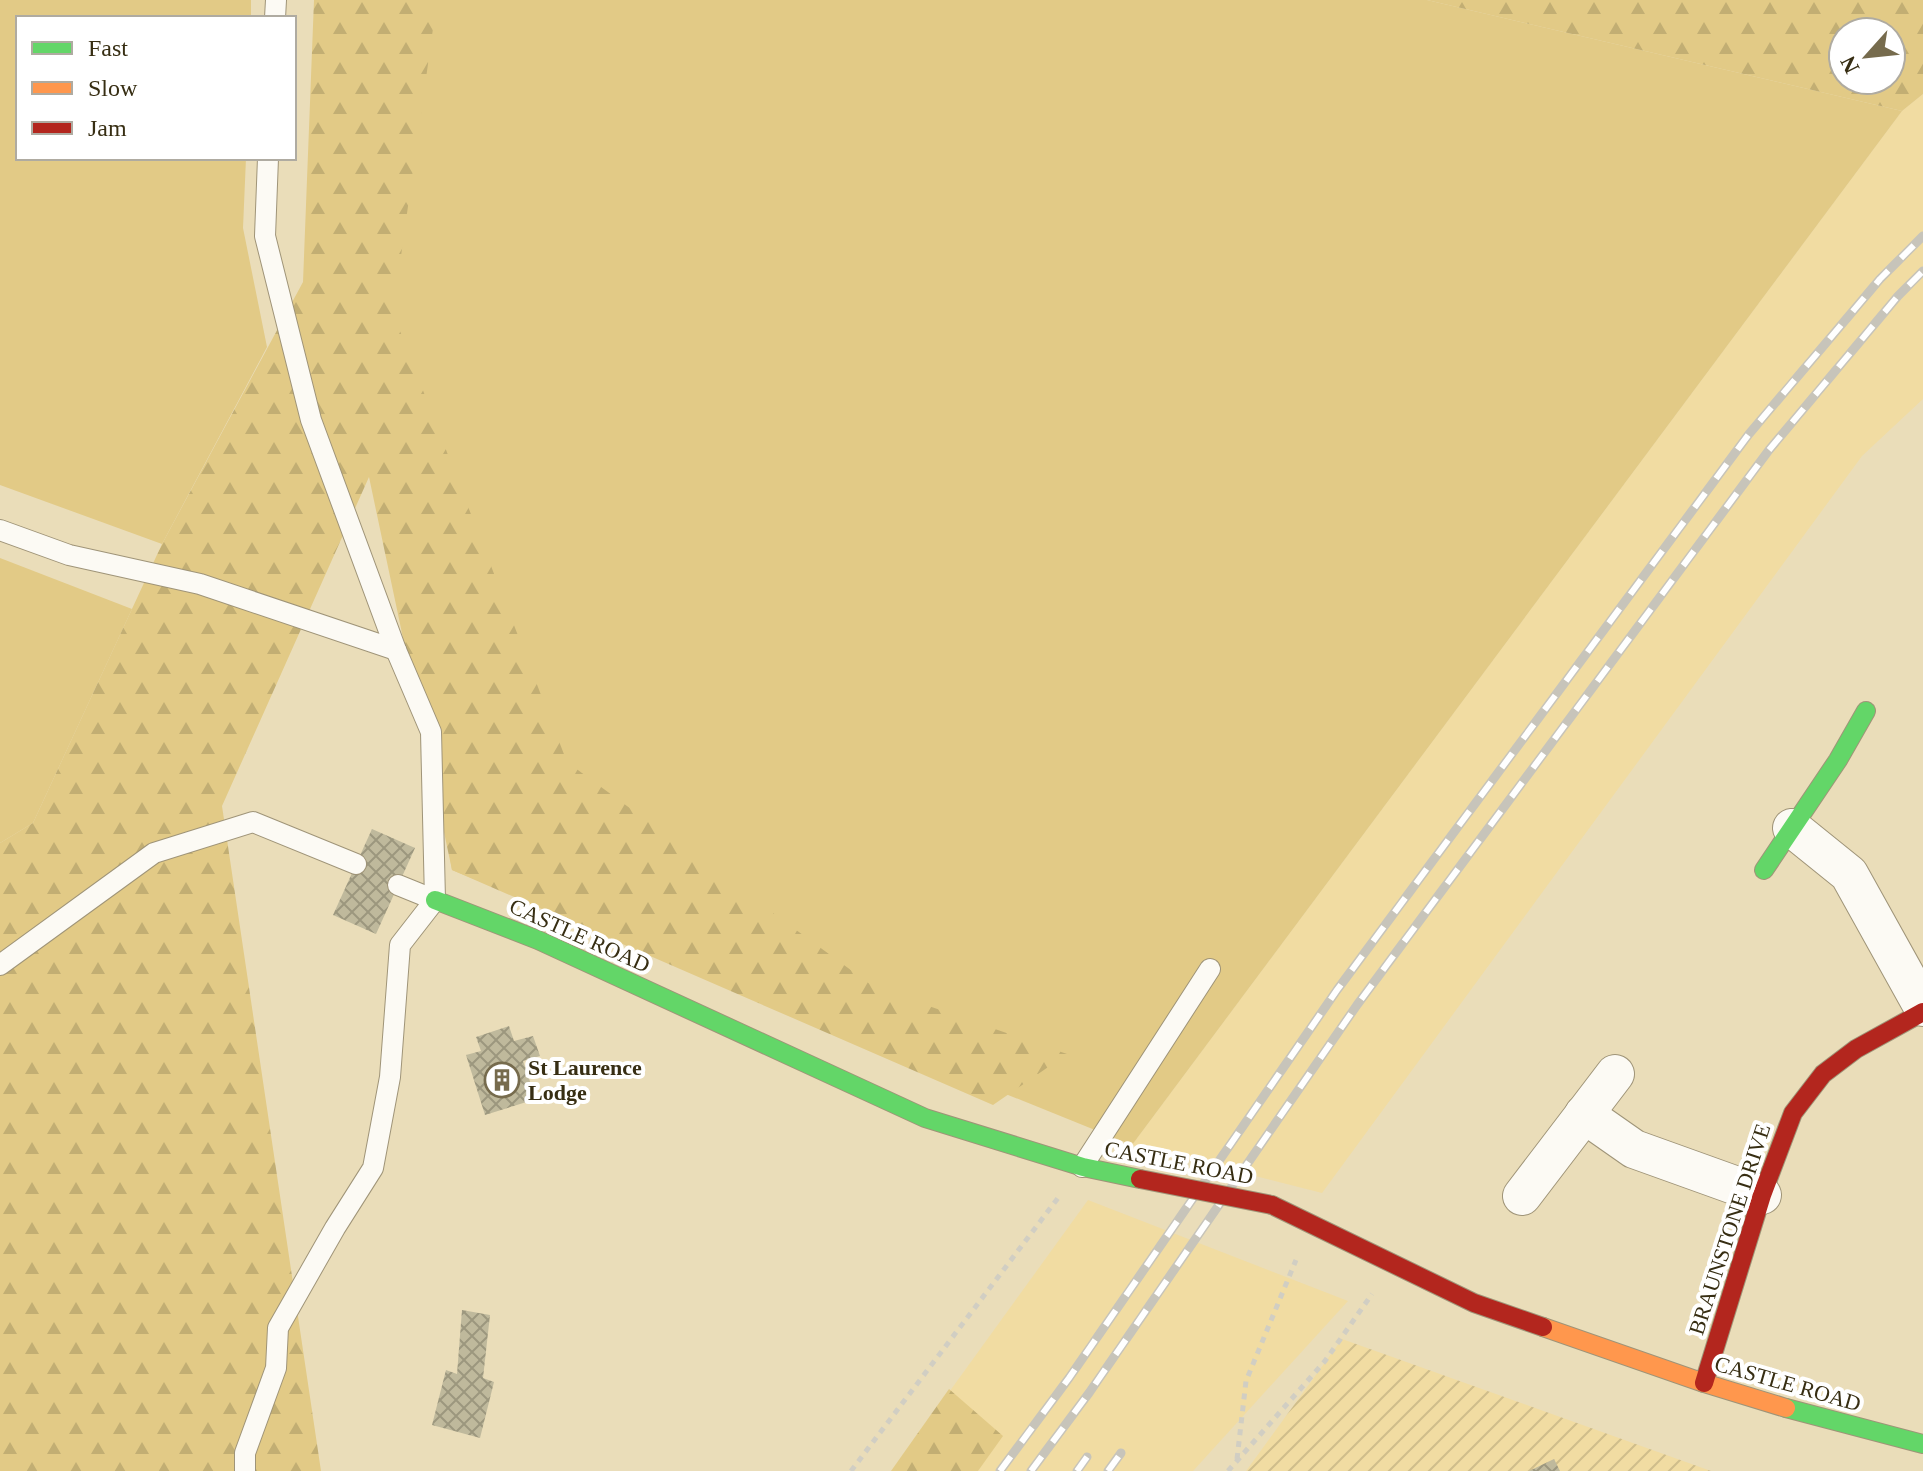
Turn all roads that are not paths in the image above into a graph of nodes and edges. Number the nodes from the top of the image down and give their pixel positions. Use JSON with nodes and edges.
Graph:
{"nodes":[{"id":1,"x":268,"y":160,"type":"edge"},
{"id":2,"x":0,"y":530,"type":"edge"},
{"id":3,"x":396,"y":650,"type":"junction"},
{"id":4,"x":1866,"y":711,"type":"dead end"},
{"id":5,"x":1792,"y":828,"type":"junction"},
{"id":6,"x":356,"y":864,"type":"dead end"},
{"id":7,"x":1764,"y":870,"type":"dead end"},
{"id":8,"x":398,"y":885,"type":"dead end"},
{"id":9,"x":435,"y":900,"type":"junction"},
{"id":10,"x":0,"y":965,"type":"edge"},
{"id":11,"x":1210,"y":969,"type":"dead end"},
{"id":12,"x":1923,"y":1009,"type":"edge"},
{"id":13,"x":1615,"y":1074,"type":"dead end"},
{"id":14,"x":1584,"y":1114,"type":"junction"},
{"id":15,"x":1077,"y":1174,"type":"junction"},
{"id":16,"x":1762,"y":1195,"type":"junction"},
{"id":17,"x":1522,"y":1196,"type":"dead end"},
{"id":18,"x":1704,"y":1383,"type":"junction"},
{"id":19,"x":1923,"y":1444,"type":"edge"},
{"id":20,"x":245,"y":1471,"type":"edge"}],
"edges":[{"from":1,"to":3,"type":"lane"},
{"from":2,"to":3,"type":"lane"},
{"from":3,"to":9,"type":"lane"},
{"from":4,"to":5,"type":"street"},
{"from":5,"to":7,"type":"street"},
{"from":5,"to":12,"type":"street"},
{"from":6,"to":10,"type":"lane"},
{"from":8,"to":9,"type":"lane"},
{"from":9,"to":15,"type":"street","name":"CASTLE ROAD"},
{"from":9,"to":20,"type":"lane"},
{"from":11,"to":15,"type":"lane"},
{"from":12,"to":16,"type":"street","name":"BRAUNSTONE DRIVE"},
{"from":13,"to":14,"type":"street"},
{"from":14,"to":16,"type":"street"},
{"from":14,"to":17,"type":"street"},
{"from":15,"to":18,"type":"street","name":"CASTLE ROAD","bridge":true},
{"from":16,"to":18,"type":"street","name":"BRAUNSTONE DRIVE"},
{"from":18,"to":19,"type":"street","name":"CASTLE ROAD"}]}
